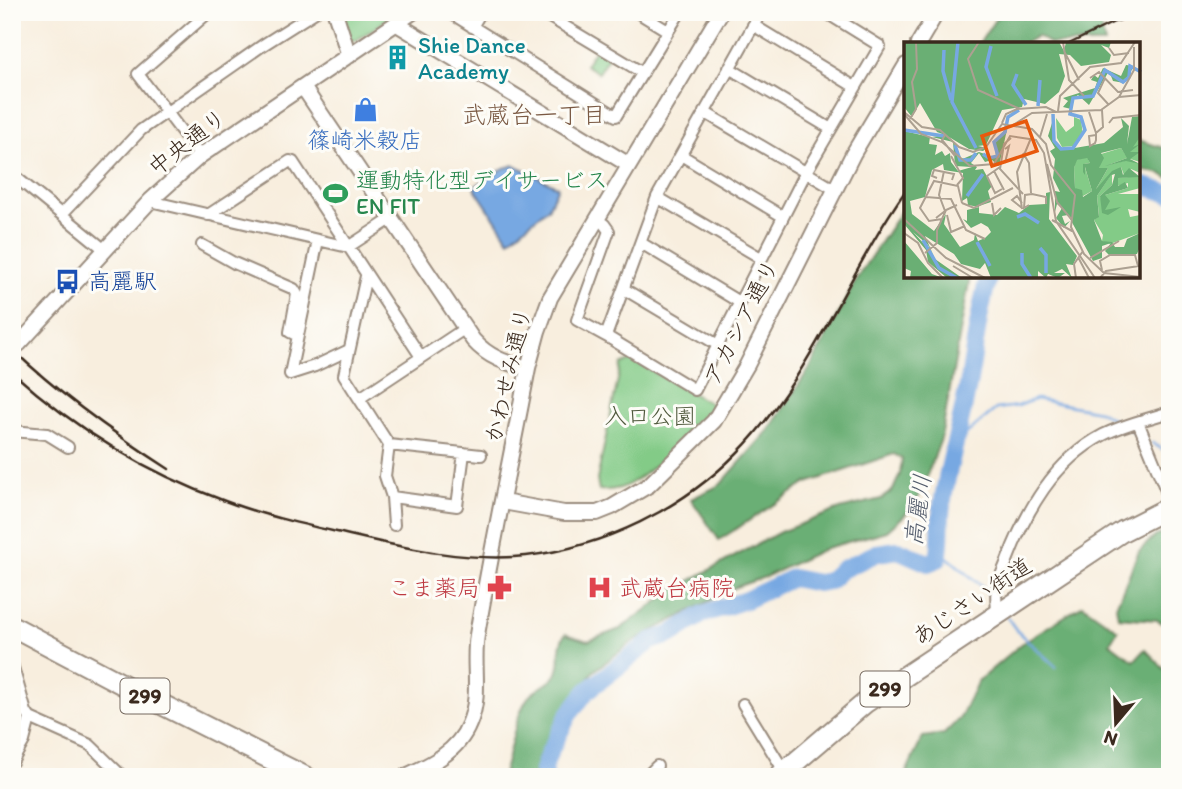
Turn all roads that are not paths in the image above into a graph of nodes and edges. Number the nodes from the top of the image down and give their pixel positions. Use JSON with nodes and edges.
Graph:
{"nodes":[{"id":1,"x":209,"y":12,"type":"edge"},
{"id":2,"x":315,"y":12,"type":"edge"},
{"id":3,"x":335,"y":12,"type":"edge"},
{"id":4,"x":413,"y":12,"type":"edge"},
{"id":5,"x":449,"y":12,"type":"edge"},
{"id":6,"x":481,"y":12,"type":"edge"},
{"id":7,"x":541,"y":12,"type":"edge"},
{"id":8,"x":637,"y":12,"type":"edge"},
{"id":9,"x":680,"y":12,"type":"edge"},
{"id":10,"x":721,"y":12,"type":"edge"},
{"id":11,"x":761,"y":12,"type":"edge"},
{"id":12,"x":828,"y":13,"type":"edge"},
{"id":13,"x":932,"y":14,"type":"edge"},
{"id":14,"x":397,"y":24,"type":"junction"},
{"id":15,"x":753,"y":25,"type":"junction"},
{"id":16,"x":472,"y":26,"type":"junction"},
{"id":17,"x":668,"y":31,"type":"junction"},
{"id":18,"x":919,"y":42,"type":"edge"},
{"id":19,"x":349,"y":56,"type":"junction"},
{"id":20,"x":904,"y":67,"type":"edge"},
{"id":21,"x":729,"y":68,"type":"junction"},
{"id":22,"x":643,"y":73,"type":"junction"},
{"id":23,"x":303,"y":86,"type":"junction"},
{"id":24,"x":855,"y":88,"type":"junction"},
{"id":25,"x":704,"y":112,"type":"junction"},
{"id":26,"x":166,"y":113,"type":"junction"},
{"id":27,"x":831,"y":130,"type":"junction"},
{"id":28,"x":681,"y":155,"type":"junction"},
{"id":29,"x":200,"y":156,"type":"junction"},
{"id":30,"x":629,"y":166,"type":"junction"},
{"id":31,"x":806,"y":172,"type":"junction"},
{"id":32,"x":12,"y":174,"type":"edge"},
{"id":33,"x":834,"y":189,"type":"junction"},
{"id":34,"x":657,"y":197,"type":"junction"},
{"id":35,"x":150,"y":201,"type":"junction"},
{"id":36,"x":62,"y":214,"type":"junction"},
{"id":37,"x":208,"y":215,"type":"junction"},
{"id":38,"x":782,"y":216,"type":"junction"},
{"id":39,"x":391,"y":219,"type":"junction"},
{"id":40,"x":597,"y":220,"type":"junction"},
{"id":41,"x":318,"y":240,"type":"junction"},
{"id":42,"x":641,"y":243,"type":"junction"},
{"id":43,"x":202,"y":245,"type":"dead end"},
{"id":44,"x":348,"y":247,"type":"junction"},
{"id":45,"x":105,"y":250,"type":"junction"},
{"id":46,"x":761,"y":258,"type":"junction"},
{"id":47,"x":366,"y":276,"type":"junction"},
{"id":48,"x":624,"y":289,"type":"junction"},
{"id":49,"x":739,"y":302,"type":"junction"},
{"id":50,"x":464,"y":329,"type":"junction"},
{"id":51,"x":298,"y":336,"type":"junction"},
{"id":52,"x":606,"y":336,"type":"junction"},
{"id":53,"x":19,"y":344,"type":"dead end"},
{"id":54,"x":718,"y":345,"type":"junction"},
{"id":55,"x":349,"y":350,"type":"junction"},
{"id":56,"x":421,"y":357,"type":"junction"},
{"id":57,"x":528,"y":368,"type":"junction"},
{"id":58,"x":360,"y":398,"type":"junction"},
{"id":59,"x":1170,"y":412,"type":"edge"},
{"id":60,"x":1138,"y":422,"type":"junction"},
{"id":61,"x":12,"y":430,"type":"edge"},
{"id":62,"x":389,"y":445,"type":"junction"},
{"id":63,"x":68,"y":447,"type":"dead end"},
{"id":64,"x":464,"y":453,"type":"junction"},
{"id":65,"x":481,"y":454,"type":"dead end"},
{"id":66,"x":392,"y":497,"type":"junction"},
{"id":67,"x":1170,"y":500,"type":"edge"},
{"id":68,"x":503,"y":502,"type":"junction"},
{"id":69,"x":1170,"y":507,"type":"edge"},
{"id":70,"x":394,"y":525,"type":"dead end"},
{"id":71,"x":1000,"y":611,"type":"junction"},
{"id":72,"x":12,"y":626,"type":"edge"},
{"id":73,"x":12,"y":664,"type":"edge"},
{"id":74,"x":743,"y":704,"type":"dead end"},
{"id":75,"x":30,"y":718,"type":"junction"},
{"id":76,"x":12,"y":762,"type":"edge"},
{"id":77,"x":657,"y":766,"type":"dead end"},
{"id":78,"x":781,"y":774,"type":"edge"},
{"id":79,"x":123,"y":777,"type":"edge"},
{"id":80,"x":306,"y":777,"type":"edge"},
{"id":81,"x":404,"y":777,"type":"edge"},
{"id":82,"x":646,"y":777,"type":"edge"}],
"edges":[{"from":1,"to":26,"type":"street"},
{"from":2,"to":26,"type":"street"},
{"from":3,"to":19,"type":"street"},
{"from":4,"to":14,"type":"street","name":"中央通り"},
{"from":5,"to":16,"type":"street"},
{"from":6,"to":16,"type":"street"},
{"from":7,"to":22,"type":"street"},
{"from":8,"to":17,"type":"street"},
{"from":9,"to":17,"type":"street"},
{"from":10,"to":30,"type":"street","name":"かわせみ通り"},
{"from":11,"to":15,"type":"street"},
{"from":12,"to":24,"type":"street"},
{"from":13,"to":18,"type":"street"},
{"from":14,"to":19,"type":"street","name":"中央通り"},
{"from":14,"to":30,"type":"street"},
{"from":15,"to":21,"type":"street"},
{"from":15,"to":24,"type":"street"},
{"from":16,"to":22,"type":"street"},
{"from":17,"to":22,"type":"street"},
{"from":19,"to":23,"type":"street","name":"中央通り"},
{"from":20,"to":33,"type":"street","name":"アカシア通り"},
{"from":21,"to":25,"type":"street"},
{"from":21,"to":27,"type":"street"},
{"from":23,"to":29,"type":"street","name":"中央通り"},
{"from":23,"to":39,"type":"street"},
{"from":24,"to":27,"type":"street"},
{"from":25,"to":28,"type":"street"},
{"from":25,"to":31,"type":"street"},
{"from":26,"to":29,"type":"street"},
{"from":26,"to":36,"type":"street"},
{"from":27,"to":31,"type":"street"},
{"from":28,"to":34,"type":"street"},
{"from":28,"to":38,"type":"street"},
{"from":29,"to":35,"type":"street","name":"中央通り"},
{"from":30,"to":40,"type":"street","name":"かわせみ通り"},
{"from":31,"to":33,"type":"street"},
{"from":31,"to":38,"type":"street"},
{"from":32,"to":36,"type":"street"},
{"from":33,"to":68,"type":"street","name":"アカシア通り"},
{"from":34,"to":42,"type":"street"},
{"from":34,"to":46,"type":"street"},
{"from":35,"to":37,"type":"street"},
{"from":35,"to":45,"type":"street","name":"中央通り"},
{"from":36,"to":45,"type":"street"},
{"from":37,"to":41,"type":"street"},
{"from":37,"to":44,"type":"street"},
{"from":38,"to":46,"type":"street"},
{"from":39,"to":44,"type":"street"},
{"from":39,"to":50,"type":"street"},
{"from":40,"to":52,"type":"street"},
{"from":40,"to":57,"type":"street","name":"かわせみ通り"},
{"from":41,"to":44,"type":"street"},
{"from":41,"to":51,"type":"street"},
{"from":42,"to":48,"type":"street"},
{"from":42,"to":49,"type":"street"},
{"from":43,"to":51,"type":"street"},
{"from":44,"to":47,"type":"street"},
{"from":45,"to":53,"type":"street","name":"中央通り"},
{"from":46,"to":49,"type":"street"},
{"from":47,"to":55,"type":"street"},
{"from":47,"to":56,"type":"street"},
{"from":48,"to":52,"type":"street"},
{"from":48,"to":54,"type":"street"},
{"from":49,"to":54,"type":"street"},
{"from":50,"to":56,"type":"street"},
{"from":50,"to":57,"type":"street"},
{"from":51,"to":55,"type":"street"},
{"from":52,"to":54,"type":"street"},
{"from":55,"to":58,"type":"street"},
{"from":56,"to":58,"type":"street"},
{"from":57,"to":68,"type":"street","name":"かわせみ通り"},
{"from":58,"to":62,"type":"street"},
{"from":59,"to":60,"type":"street"},
{"from":60,"to":67,"type":"street"},
{"from":60,"to":71,"type":"street"},
{"from":61,"to":63,"type":"street"},
{"from":62,"to":64,"type":"street"},
{"from":62,"to":66,"type":"street"},
{"from":64,"to":65,"type":"street"},
{"from":64,"to":66,"type":"street"},
{"from":66,"to":70,"type":"street"},
{"from":68,"to":81,"type":"street","name":"かわせみ通り"},
{"from":69,"to":71,"type":"highway","name":"あじさい街道","number":"299"},
{"from":71,"to":78,"type":"highway","name":"あじさい街道","number":"299"},
{"from":72,"to":80,"type":"highway","number":"299"},
{"from":73,"to":75,"type":"street"},
{"from":74,"to":78,"type":"street"},
{"from":75,"to":76,"type":"street"},
{"from":75,"to":79,"type":"street"},
{"from":77,"to":82,"type":"street"}]}
